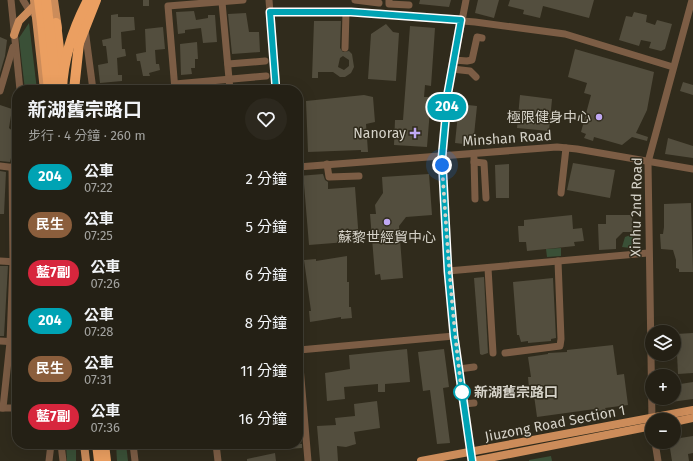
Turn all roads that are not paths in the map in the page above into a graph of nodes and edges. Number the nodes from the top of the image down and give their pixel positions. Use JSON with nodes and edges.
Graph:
{"nodes":[{"id":1,"x":11,"y":0,"type":"edge"},
{"id":2,"x":16,"y":0,"type":"edge"},
{"id":3,"x":23,"y":0,"type":"edge"},
{"id":4,"x":82,"y":0,"type":"edge"},
{"id":5,"x":88,"y":0,"type":"edge"},
{"id":6,"x":97,"y":0,"type":"edge"},
{"id":7,"x":243,"y":0,"type":"edge"},
{"id":8,"x":269,"y":0,"type":"edge"},
{"id":9,"x":360,"y":0,"type":"edge"},
{"id":10,"x":389,"y":0,"type":"edge"},
{"id":11,"x":466,"y":0,"type":"edge"},
{"id":12,"x":692,"y":0,"type":"edge"},
{"id":13,"x":52,"y":1,"type":"edge"},
{"id":14,"x":222,"y":2,"type":"junction"},
{"id":15,"x":379,"y":2,"type":"edge"},
{"id":16,"x":409,"y":5,"type":"dead end"},
{"id":17,"x":34,"y":6,"type":"edge"},
{"id":18,"x":13,"y":12,"type":"junction"},
{"id":19,"x":270,"y":12,"type":"junction"},
{"id":20,"x":346,"y":12,"type":"junction"},
{"id":21,"x":378,"y":14,"type":"junction"},
{"id":22,"x":461,"y":20,"type":"junction"},
{"id":23,"x":86,"y":31,"type":"junction"},
{"id":24,"x":482,"y":38,"type":"dead end"},
{"id":25,"x":14,"y":39,"type":"junction"},
{"id":26,"x":345,"y":48,"type":"dead end"},
{"id":27,"x":454,"y":60,"type":"junction"},
{"id":28,"x":265,"y":61,"type":"dead end"},
{"id":29,"x":228,"y":64,"type":"junction"},
{"id":30,"x":673,"y":67,"type":"junction"},
{"id":31,"x":452,"y":69,"type":"junction"},
{"id":32,"x":266,"y":76,"type":"dead end"},
{"id":33,"x":476,"y":77,"type":"dead end"},
{"id":34,"x":229,"y":80,"type":"junction"},
{"id":35,"x":19,"y":85,"type":"edge"},
{"id":36,"x":43,"y":85,"type":"edge"},
{"id":37,"x":49,"y":85,"type":"edge"},
{"id":38,"x":57,"y":85,"type":"edge"},
{"id":39,"x":63,"y":85,"type":"edge"},
{"id":40,"x":64,"y":85,"type":"edge"},
{"id":41,"x":75,"y":85,"type":"edge"},
{"id":42,"x":92,"y":85,"type":"edge"},
{"id":43,"x":175,"y":85,"type":"edge"},
{"id":44,"x":190,"y":85,"type":"edge"},
{"id":45,"x":230,"y":85,"type":"edge"},
{"id":46,"x":276,"y":85,"type":"edge"},
{"id":47,"x":0,"y":91,"type":"edge"},
{"id":48,"x":566,"y":148,"type":"junction"},
{"id":49,"x":474,"y":154,"type":"junction"},
{"id":50,"x":442,"y":157,"type":"junction"},
{"id":51,"x":474,"y":162,"type":"junction"},
{"id":52,"x":648,"y":162,"type":"junction"},
{"id":53,"x":327,"y":164,"type":"junction"},
{"id":54,"x":0,"y":166,"type":"edge"},
{"id":55,"x":303,"y":166,"type":"edge"},
{"id":56,"x":12,"y":168,"type":"edge"},
{"id":57,"x":693,"y":169,"type":"edge"},
{"id":58,"x":359,"y":176,"type":"dead end"},
{"id":59,"x":561,"y":193,"type":"dead end"},
{"id":60,"x":486,"y":198,"type":"dead end"},
{"id":61,"x":475,"y":199,"type":"dead end"},
{"id":62,"x":648,"y":253,"type":"junction"},
{"id":63,"x":0,"y":261,"type":"edge"},
{"id":64,"x":12,"y":262,"type":"edge"},
{"id":65,"x":558,"y":262,"type":"junction"},
{"id":66,"x":488,"y":268,"type":"junction"},
{"id":67,"x":448,"y":271,"type":"junction"},
{"id":68,"x":454,"y":336,"type":"junction"},
{"id":69,"x":0,"y":341,"type":"edge"},
{"id":70,"x":12,"y":342,"type":"edge"},
{"id":71,"x":303,"y":346,"type":"edge"},
{"id":72,"x":12,"y":349,"type":"edge"},
{"id":73,"x":493,"y":353,"type":"dead end"},
{"id":74,"x":505,"y":353,"type":"dead end"},
{"id":75,"x":474,"y":368,"type":"dead end"},
{"id":76,"x":459,"y":370,"type":"junction"},
{"id":77,"x":3,"y":382,"type":"edge"},
{"id":78,"x":474,"y":405,"type":"dead end"},
{"id":79,"x":464,"y":406,"type":"junction"},
{"id":80,"x":2,"y":408,"type":"edge"},
{"id":81,"x":693,"y":410,"type":"edge"},
{"id":82,"x":652,"y":413,"type":"edge"},
{"id":83,"x":681,"y":413,"type":"edge"},
{"id":84,"x":693,"y":418,"type":"edge"},
{"id":85,"x":681,"y":421,"type":"edge"},
{"id":86,"x":645,"y":422,"type":"edge"},
{"id":87,"x":303,"y":424,"type":"edge"},
{"id":88,"x":50,"y":449,"type":"edge"},
{"id":89,"x":62,"y":449,"type":"edge"},
{"id":90,"x":85,"y":449,"type":"edge"},
{"id":91,"x":91,"y":449,"type":"edge"},
{"id":92,"x":98,"y":449,"type":"edge"},
{"id":93,"x":107,"y":449,"type":"edge"},
{"id":94,"x":134,"y":449,"type":"edge"},
{"id":95,"x":217,"y":449,"type":"edge"},
{"id":96,"x":656,"y":449,"type":"edge"},
{"id":97,"x":472,"y":458,"type":"edge"},
{"id":98,"x":49,"y":461,"type":"edge"},
{"id":99,"x":63,"y":461,"type":"edge"},
{"id":100,"x":86,"y":461,"type":"edge"},
{"id":101,"x":92,"y":461,"type":"edge"},
{"id":102,"x":99,"y":461,"type":"edge"},
{"id":103,"x":108,"y":461,"type":"edge"},
{"id":104,"x":135,"y":461,"type":"edge"},
{"id":105,"x":218,"y":461,"type":"edge"},
{"id":106,"x":308,"y":461,"type":"edge"},
{"id":107,"x":421,"y":461,"type":"edge"},
{"id":108,"x":658,"y":461,"type":"edge"}],
"edges":[{"from":1,"to":18,"type":"street"},
{"from":2,"to":18,"type":"street"},
{"from":3,"to":17,"type":"street"},
{"from":4,"to":23,"type":"street"},
{"from":5,"to":40,"type":"highway","bridge":true},
{"from":6,"to":23,"type":"main road"},
{"from":6,"to":41,"type":"highway","bridge":true},
{"from":7,"to":14,"type":"street"},
{"from":8,"to":19,"type":"street"},
{"from":9,"to":15,"type":"street"},
{"from":10,"to":16,"type":"street"},
{"from":11,"to":22,"type":"street"},
{"from":12,"to":30,"type":"street","name":"Xinhu 2nd Road"},
{"from":13,"to":17,"type":"main road"},
{"from":13,"to":38,"type":"highway","bridge":true},
{"from":13,"to":39,"type":"highway","bridge":true},
{"from":14,"to":29,"type":"street"},
{"from":14,"to":43,"type":"street"},
{"from":15,"to":21,"type":"street"},
{"from":17,"to":25,"type":"main road"},
{"from":17,"to":36,"type":"main road"},
{"from":17,"to":37,"type":"highway","bridge":true},
{"from":18,"to":25,"type":"street"},
{"from":19,"to":20,"type":"street"},
{"from":19,"to":46,"type":"street"},
{"from":20,"to":21,"type":"street"},
{"from":20,"to":26,"type":"street"},
{"from":21,"to":22,"type":"street"},
{"from":22,"to":27,"type":"street"},
{"from":22,"to":30,"type":"street"},
{"from":23,"to":42,"type":"street"},
{"from":24,"to":27,"type":"street"},
{"from":25,"to":35,"type":"street"},
{"from":25,"to":47,"type":"street"},
{"from":27,"to":31,"type":"street"},
{"from":28,"to":29,"type":"street"},
{"from":29,"to":34,"type":"street"},
{"from":30,"to":52,"type":"street","name":"Xinhu 2nd Road"},
{"from":31,"to":33,"type":"street"},
{"from":31,"to":50,"type":"street"},
{"from":32,"to":34,"type":"street"},
{"from":34,"to":44,"type":"street"},
{"from":34,"to":45,"type":"street"},
{"from":48,"to":49,"type":"street","name":"Minshan Road"},
{"from":48,"to":52,"type":"street","name":"Minshan Road"},
{"from":48,"to":59,"type":"street"},
{"from":49,"to":50,"type":"street","name":"Minshan Road"},
{"from":49,"to":51,"type":"street"},
{"from":50,"to":53,"type":"street","name":"Minshan Road"},
{"from":50,"to":67,"type":"street"},
{"from":51,"to":60,"type":"street"},
{"from":51,"to":61,"type":"street"},
{"from":52,"to":57,"type":"street","name":"Minshan Road"},
{"from":52,"to":62,"type":"street","name":"Xinhu 2nd Road"},
{"from":53,"to":55,"type":"street","name":"Minshan Road"},
{"from":53,"to":58,"type":"street"},
{"from":54,"to":56,"type":"street"},
{"from":62,"to":65,"type":"street"},
{"from":62,"to":82,"type":"street","name":"Xinhu 2nd Road"},
{"from":63,"to":64,"type":"street"},
{"from":65,"to":66,"type":"street"},
{"from":65,"to":74,"type":"street"},
{"from":66,"to":67,"type":"street"},
{"from":66,"to":73,"type":"street"},
{"from":67,"to":68,"type":"street"},
{"from":68,"to":71,"type":"street"},
{"from":68,"to":76,"type":"street"},
{"from":69,"to":70,"type":"street"},
{"from":72,"to":77,"type":"street"},
{"from":75,"to":76,"type":"street"},
{"from":76,"to":79,"type":"street"},
{"from":77,"to":80,"type":"street"},
{"from":78,"to":79,"type":"street"},
{"from":79,"to":97,"type":"street"},
{"from":81,"to":83,"type":"main road","name":"Jiuzong Road Section 1"},
{"from":84,"to":85,"type":"main road"},
{"from":86,"to":97,"type":"main road","name":"Jiuzong Road Section 1"},
{"from":87,"to":106,"type":"street"},
{"from":88,"to":98,"type":"street"},
{"from":89,"to":99,"type":"street"},
{"from":90,"to":100,"type":"main road"},
{"from":91,"to":101,"type":"highway"},
{"from":92,"to":102,"type":"highway"},
{"from":93,"to":103,"type":"highway"},
{"from":94,"to":104,"type":"street"},
{"from":95,"to":105,"type":"street"},
{"from":96,"to":108,"type":"street"},
{"from":97,"to":107,"type":"main road","name":"Jiuzong Road Section 1"}]}
